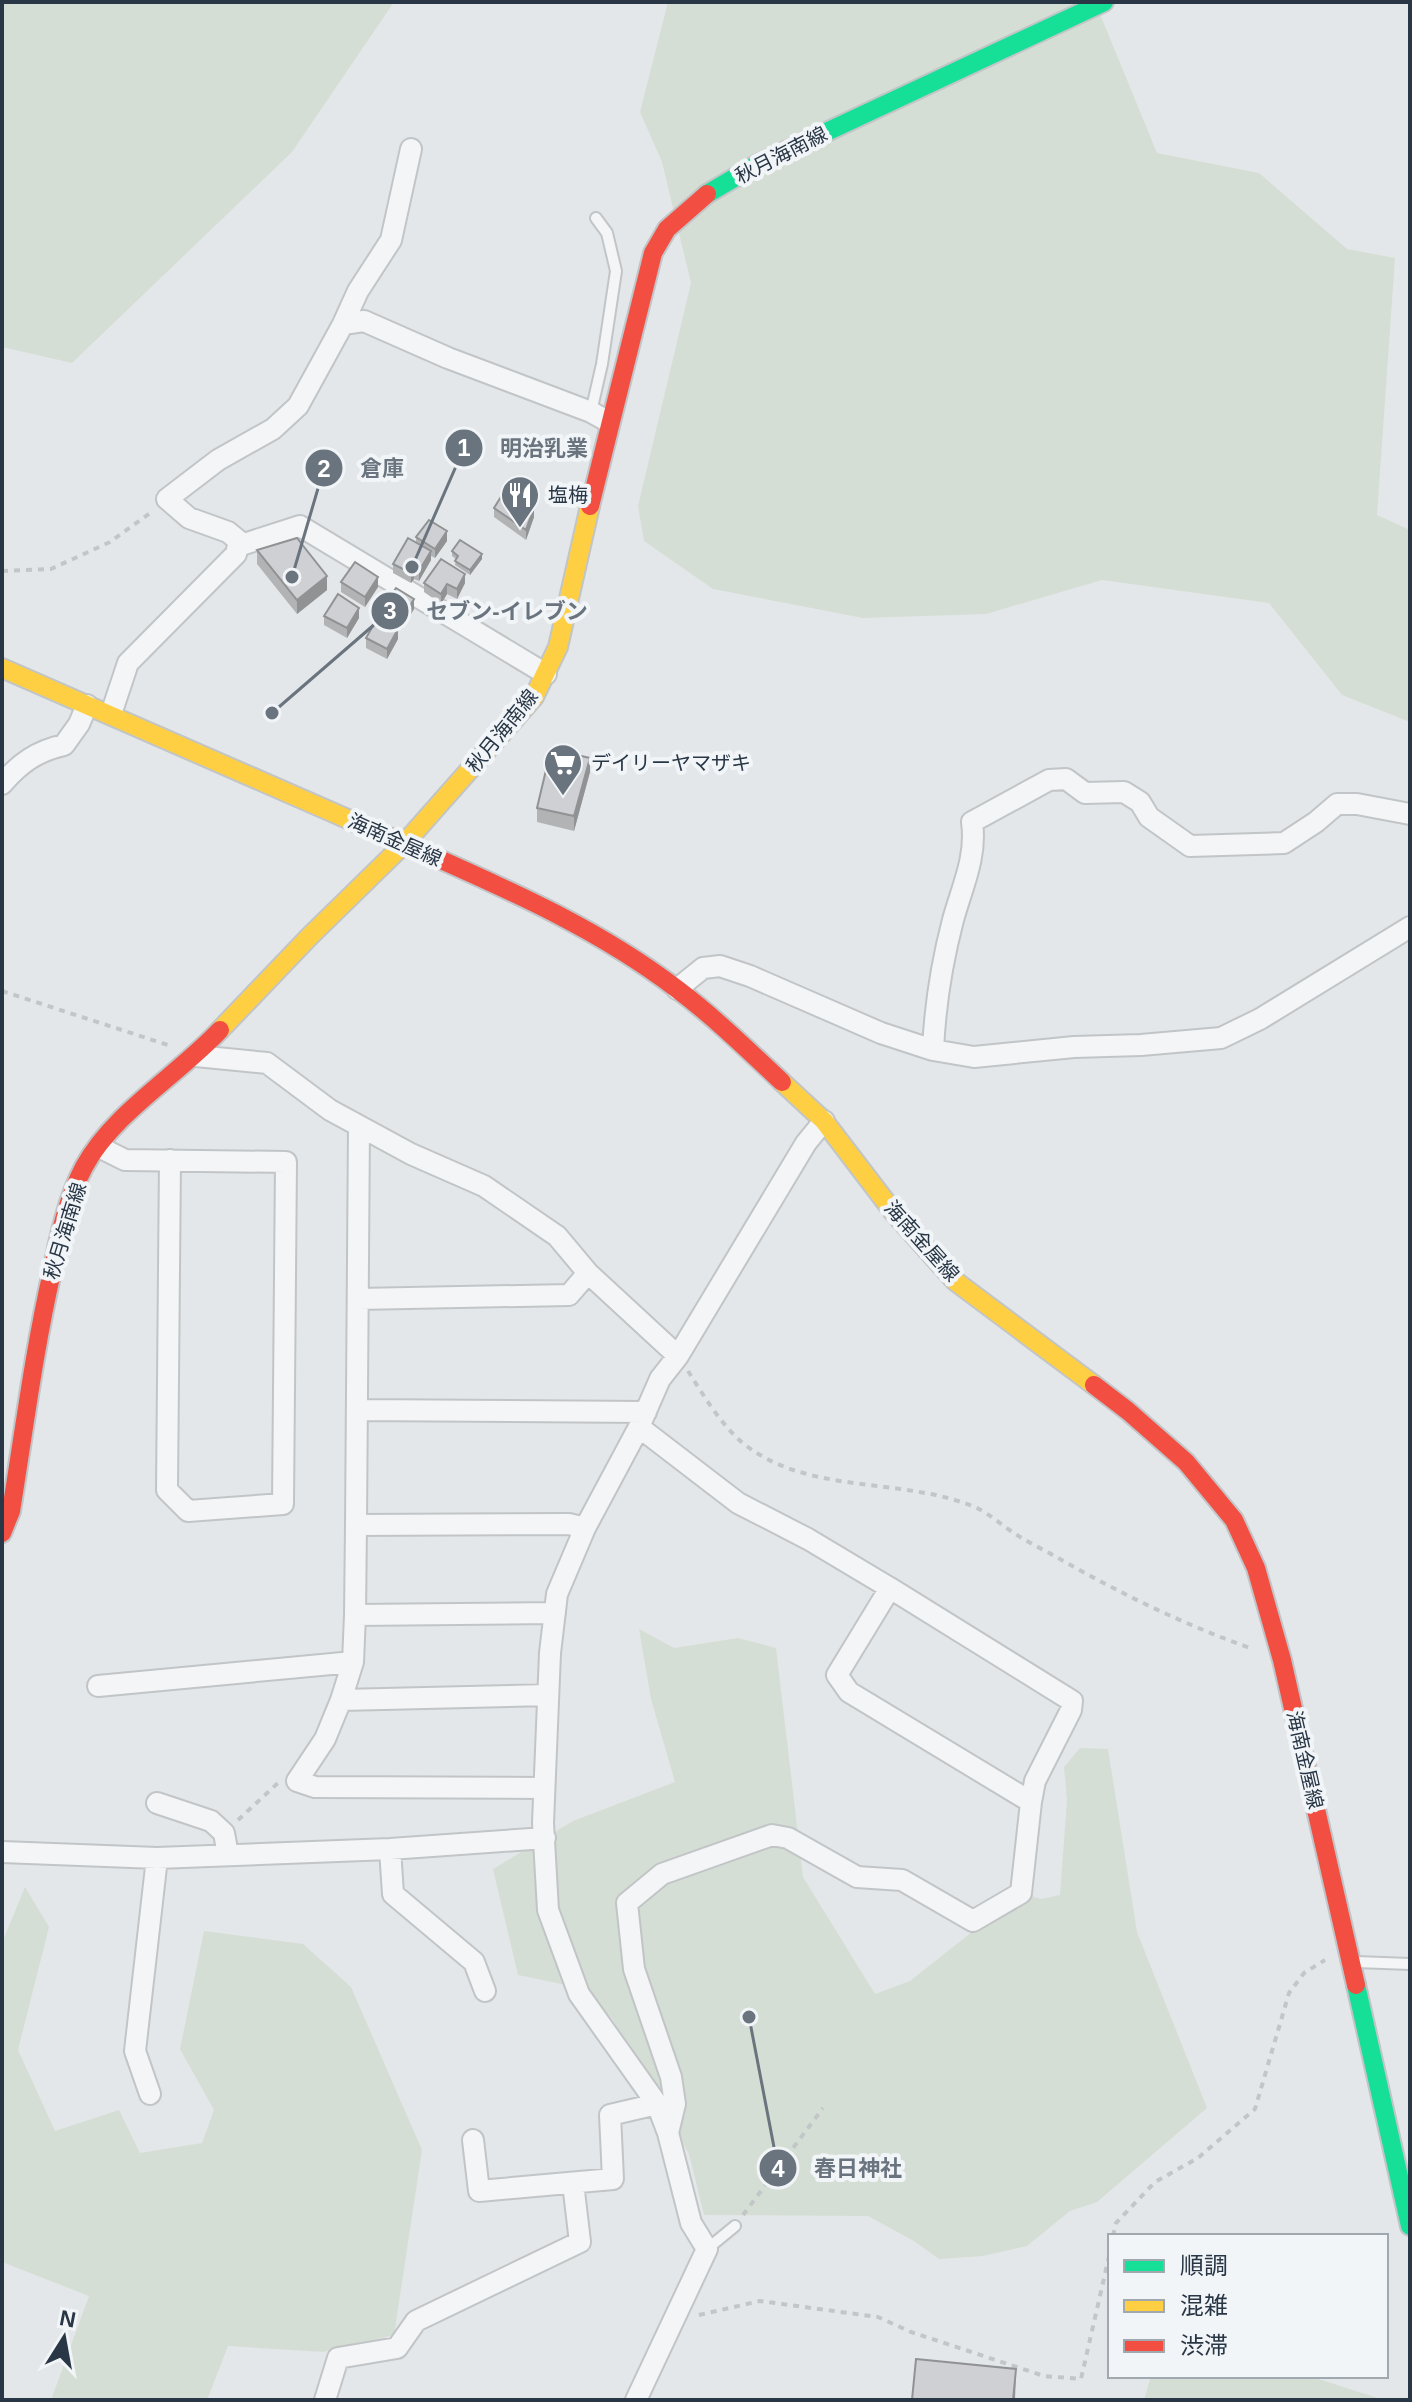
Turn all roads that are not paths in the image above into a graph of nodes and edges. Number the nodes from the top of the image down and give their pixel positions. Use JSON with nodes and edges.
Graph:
{"nodes":[{"id":1,"x":1104,"y":2,"type":"edge"},
{"id":2,"x":411,"y":149,"type":"dead end"},
{"id":3,"x":596,"y":218,"type":"dead end"},
{"id":4,"x":343,"y":324,"type":"junction"},
{"id":5,"x":600,"y":417,"type":"junction"},
{"id":6,"x":238,"y":546,"type":"junction"},
{"id":7,"x":2,"y":668,"type":"edge"},
{"id":8,"x":546,"y":674,"type":"junction"},
{"id":9,"x":87,"y":705,"type":"junction"},
{"id":10,"x":111,"y":714,"type":"junction"},
{"id":11,"x":2,"y":784,"type":"edge"},
{"id":12,"x":1410,"y":814,"type":"edge"},
{"id":13,"x":404,"y":844,"type":"junction"},
{"id":14,"x":1410,"y":927,"type":"edge"},
{"id":15,"x":677,"y":989,"type":"junction"},
{"id":16,"x":933,"y":1050,"type":"junction"},
{"id":17,"x":196,"y":1056,"type":"junction"},
{"id":18,"x":824,"y":1121,"type":"junction"},
{"id":19,"x":359,"y":1126,"type":"junction"},
{"id":20,"x":99,"y":1147,"type":"junction"},
{"id":21,"x":170,"y":1160,"type":"junction"},
{"id":22,"x":588,"y":1273,"type":"junction"},
{"id":23,"x":358,"y":1299,"type":"junction"},
{"id":24,"x":678,"y":1356,"type":"junction"},
{"id":25,"x":357,"y":1410,"type":"junction"},
{"id":26,"x":642,"y":1419,"type":"junction"},
{"id":27,"x":356,"y":1525,"type":"junction"},
{"id":28,"x":585,"y":1528,"type":"junction"},
{"id":29,"x":2,"y":1533,"type":"edge"},
{"id":30,"x":890,"y":1588,"type":"junction"},
{"id":31,"x":555,"y":1613,"type":"junction"},
{"id":32,"x":355,"y":1615,"type":"junction"},
{"id":33,"x":353,"y":1662,"type":"junction"},
{"id":34,"x":98,"y":1686,"type":"dead end"},
{"id":35,"x":548,"y":1695,"type":"junction"},
{"id":36,"x":341,"y":1700,"type":"junction"},
{"id":37,"x":543,"y":1788,"type":"junction"},
{"id":38,"x":1031,"y":1802,"type":"junction"},
{"id":39,"x":157,"y":1803,"type":"dead end"},
{"id":40,"x":545,"y":1838,"type":"junction"},
{"id":41,"x":390,"y":1849,"type":"junction"},
{"id":42,"x":2,"y":1852,"type":"edge"},
{"id":43,"x":228,"y":1855,"type":"junction"},
{"id":44,"x":157,"y":1858,"type":"junction"},
{"id":45,"x":1350,"y":1962,"type":"junction"},
{"id":46,"x":1410,"y":1964,"type":"edge"},
{"id":47,"x":485,"y":1991,"type":"dead end"},
{"id":48,"x":150,"y":2094,"type":"dead end"},
{"id":49,"x":657,"y":2104,"type":"junction"},
{"id":50,"x":668,"y":2133,"type":"junction"},
{"id":51,"x":473,"y":2140,"type":"dead end"},
{"id":52,"x":573,"y":2183,"type":"junction"},
{"id":53,"x":735,"y":2226,"type":"road end"},
{"id":54,"x":1410,"y":2226,"type":"edge"},
{"id":55,"x":707,"y":2249,"type":"junction"},
{"id":56,"x":325,"y":2400,"type":"edge"},
{"id":57,"x":636,"y":2400,"type":"edge"}],
"edges":[{"from":1,"to":5,"type":"main road","name":"秋月海南線"},
{"from":2,"to":4,"type":"street"},
{"from":3,"to":5,"type":"lane"},
{"from":4,"to":5,"type":"street"},
{"from":4,"to":6,"type":"street"},
{"from":5,"to":8,"type":"main road","name":"秋月海南線"},
{"from":6,"to":8,"type":"street"},
{"from":6,"to":10,"type":"street"},
{"from":7,"to":9,"type":"main road","name":"海南金屋線"},
{"from":8,"to":13,"type":"main road","name":"秋月海南線"},
{"from":9,"to":10,"type":"main road","name":"海南金屋線"},
{"from":9,"to":11,"type":"street"},
{"from":10,"to":13,"type":"main road","name":"海南金屋線"},
{"from":12,"to":16,"type":"street"},
{"from":13,"to":15,"type":"main road","name":"海南金屋線"},
{"from":13,"to":17,"type":"main road","name":"秋月海南線"},
{"from":14,"to":16,"type":"street"},
{"from":15,"to":16,"type":"street"},
{"from":15,"to":18,"type":"main road","name":"海南金屋線"},
{"from":17,"to":19,"type":"street"},
{"from":17,"to":20,"type":"main road","name":"秋月海南線"},
{"from":18,"to":24,"type":"street"},
{"from":18,"to":45,"type":"main road","name":"海南金屋線"},
{"from":19,"to":22,"type":"street"},
{"from":19,"to":23,"type":"street"},
{"from":20,"to":21,"type":"street"},
{"from":20,"to":29,"type":"main road","name":"秋月海南線"},
{"from":21,"to":21,"type":"street"},
{"from":22,"to":23,"type":"street"},
{"from":22,"to":24,"type":"street"},
{"from":23,"to":25,"type":"street"},
{"from":24,"to":26,"type":"street"},
{"from":25,"to":26,"type":"street"},
{"from":25,"to":27,"type":"street"},
{"from":26,"to":28,"type":"street"},
{"from":26,"to":30,"type":"street"},
{"from":27,"to":28,"type":"street"},
{"from":27,"to":32,"type":"street"},
{"from":28,"to":31,"type":"street"},
{"from":30,"to":38,"type":"street"},
{"from":30,"to":38,"type":"street"},
{"from":31,"to":32,"type":"street"},
{"from":31,"to":35,"type":"street"},
{"from":32,"to":33,"type":"street"},
{"from":33,"to":34,"type":"street"},
{"from":33,"to":36,"type":"street"},
{"from":35,"to":36,"type":"street"},
{"from":35,"to":37,"type":"street"},
{"from":36,"to":37,"type":"street"},
{"from":37,"to":40,"type":"street"},
{"from":38,"to":50,"type":"street"},
{"from":39,"to":43,"type":"street"},
{"from":40,"to":41,"type":"street"},
{"from":40,"to":49,"type":"street"},
{"from":41,"to":43,"type":"street"},
{"from":41,"to":47,"type":"street"},
{"from":42,"to":44,"type":"street"},
{"from":43,"to":44,"type":"street"},
{"from":44,"to":48,"type":"street"},
{"from":45,"to":46,"type":"lane"},
{"from":45,"to":54,"type":"main road","name":"海南金屋線"},
{"from":49,"to":50,"type":"street"},
{"from":49,"to":52,"type":"street"},
{"from":50,"to":55,"type":"street"},
{"from":51,"to":52,"type":"street"},
{"from":52,"to":56,"type":"street"},
{"from":53,"to":55,"type":"lane"},
{"from":55,"to":57,"type":"street"}]}
